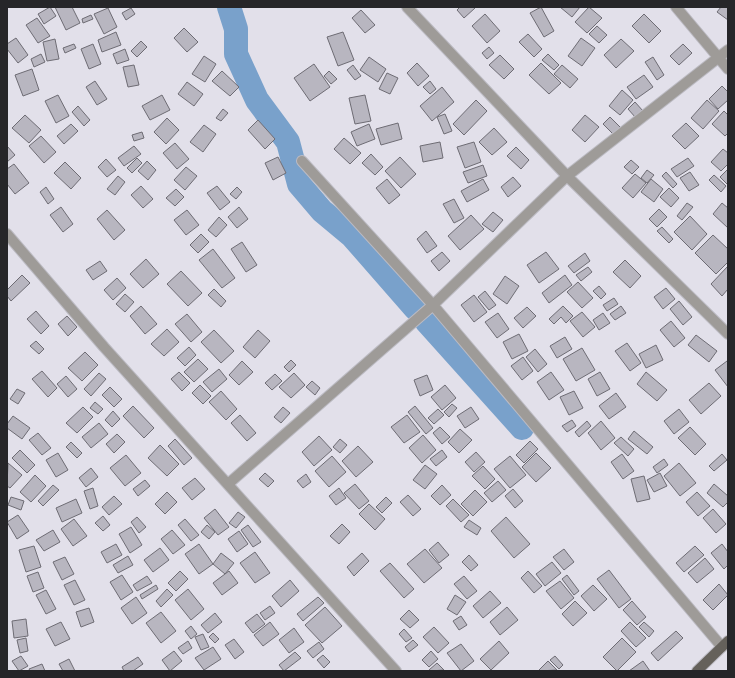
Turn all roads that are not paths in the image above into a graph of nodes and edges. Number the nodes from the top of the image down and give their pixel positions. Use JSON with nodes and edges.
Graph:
{"nodes":[{"id":1,"x":406,"y":7,"type":"edge"},
{"id":2,"x":676,"y":7,"type":"edge"},
{"id":3,"x":728,"y":50,"type":"edge"},
{"id":4,"x":718,"y":58,"type":"junction"},
{"id":5,"x":728,"y":69,"type":"edge"},
{"id":6,"x":302,"y":161,"type":"dead end"},
{"id":7,"x":567,"y":176,"type":"junction"},
{"id":8,"x":7,"y":234,"type":"edge"},
{"id":9,"x":433,"y":306,"type":"junction"},
{"id":10,"x":728,"y":334,"type":"edge"},
{"id":11,"x":228,"y":484,"type":"junction"},
{"id":12,"x":725,"y":644,"type":"edge"},
{"id":13,"x":396,"y":671,"type":"edge"},
{"id":14,"x":697,"y":671,"type":"edge"}],
"edges":[{"from":1,"to":7,"type":"street"},
{"from":2,"to":4,"type":"street"},
{"from":3,"to":4,"type":"street"},
{"from":4,"to":5,"type":"street"},
{"from":4,"to":7,"type":"street"},
{"from":6,"to":9,"type":"street"},
{"from":7,"to":9,"type":"street"},
{"from":7,"to":10,"type":"street"},
{"from":8,"to":11,"type":"street"},
{"from":9,"to":11,"type":"street"},
{"from":9,"to":12,"type":"street"},
{"from":11,"to":13,"type":"street"},
{"from":12,"to":14,"type":"main road"}]}
